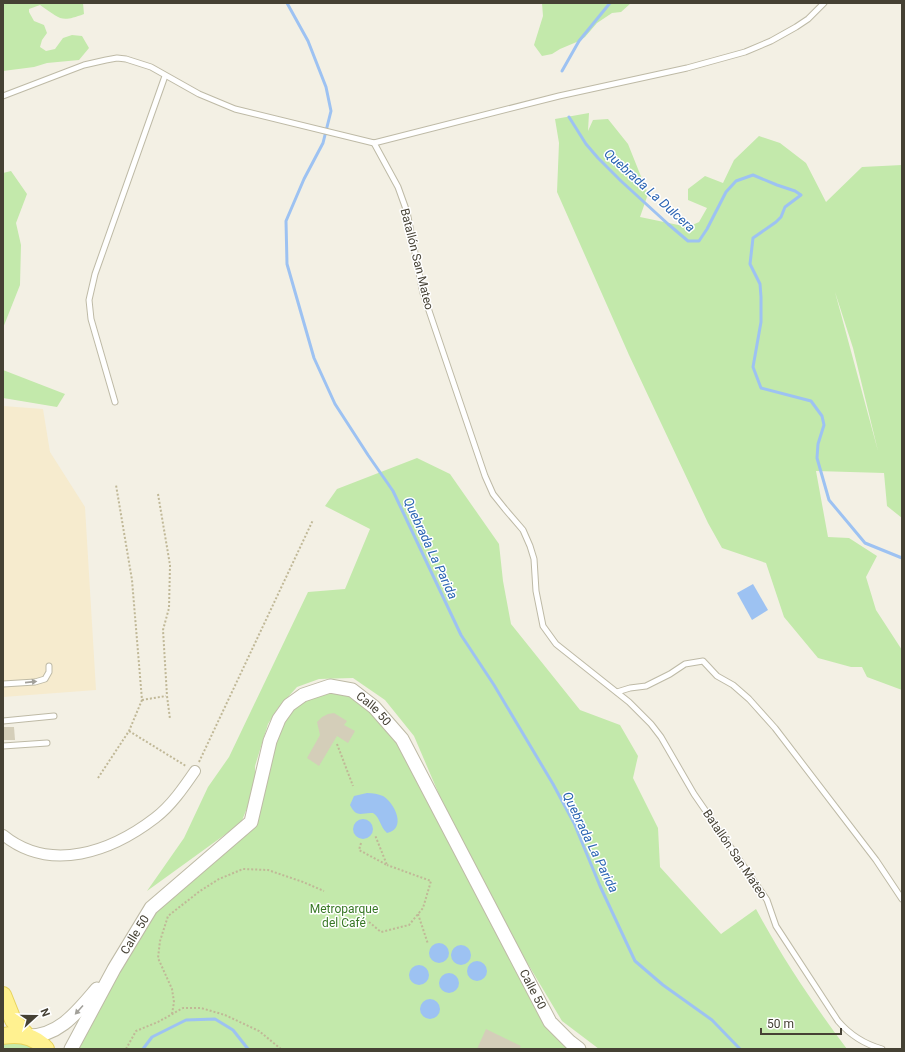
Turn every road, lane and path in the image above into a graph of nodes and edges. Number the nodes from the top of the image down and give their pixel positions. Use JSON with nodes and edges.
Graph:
{"nodes":[{"id":1,"x":824,"y":3,"type":"edge"},
{"id":2,"x":165,"y":76,"type":"junction"},
{"id":3,"x":3,"y":96,"type":"edge"},
{"id":4,"x":374,"y":144,"type":"junction"},
{"id":5,"x":115,"y":402,"type":"dead end"},
{"id":6,"x":116,"y":485,"type":"dead end"},
{"id":7,"x":158,"y":494,"type":"dead end"},
{"id":8,"x":313,"y":520,"type":"dead end"},
{"id":9,"x":48,"y":666,"type":"dead end"},
{"id":10,"x":3,"y":684,"type":"edge"},
{"id":11,"x":617,"y":692,"type":"junction"},
{"id":12,"x":167,"y":696,"type":"junction"},
{"id":13,"x":142,"y":700,"type":"junction"},
{"id":14,"x":54,"y":716,"type":"dead end"},
{"id":15,"x":170,"y":719,"type":"dead end"},
{"id":16,"x":3,"y":721,"type":"edge"},
{"id":17,"x":129,"y":731,"type":"junction"},
{"id":18,"x":47,"y":743,"type":"dead end"},
{"id":19,"x":337,"y":744,"type":"dead end"},
{"id":20,"x":3,"y":746,"type":"edge"},
{"id":21,"x":195,"y":771,"type":"junction"},
{"id":22,"x":98,"y":778,"type":"dead end"},
{"id":23,"x":353,"y":786,"type":"dead end"},
{"id":24,"x":3,"y":835,"type":"edge"},
{"id":25,"x":375,"y":835,"type":"dead end"},
{"id":26,"x":361,"y":843,"type":"dead end"},
{"id":27,"x":387,"y":865,"type":"junction"},
{"id":28,"x":324,"y":891,"type":"dead end"},
{"id":29,"x":902,"y":899,"type":"edge"},
{"id":30,"x":418,"y":914,"type":"junction"},
{"id":31,"x":369,"y":922,"type":"dead end"},
{"id":32,"x":428,"y":944,"type":"dead end"},
{"id":33,"x":114,"y":969,"type":"junction"},
{"id":34,"x":3,"y":996,"type":"edge"},
{"id":35,"x":172,"y":1014,"type":"junction"},
{"id":36,"x":3,"y":1036,"type":"edge"},
{"id":37,"x":27,"y":1036,"type":"junction"},
{"id":38,"x":46,"y":1049,"type":"edge"},
{"id":39,"x":71,"y":1049,"type":"edge"},
{"id":40,"x":126,"y":1049,"type":"edge"},
{"id":41,"x":281,"y":1049,"type":"edge"},
{"id":42,"x":579,"y":1049,"type":"edge"},
{"id":43,"x":882,"y":1049,"type":"edge"}],
"edges":[{"from":1,"to":4,"type":"lane"},
{"from":2,"to":3,"type":"lane"},
{"from":2,"to":4,"type":"lane"},
{"from":2,"to":5,"type":"lane"},
{"from":4,"to":11,"type":"lane","name":"Batallón San Mateo"},
{"from":6,"to":13,"type":"path"},
{"from":7,"to":12,"type":"path"},
{"from":8,"to":21,"type":"path"},
{"from":10,"to":9,"type":"lane","one_way":true},
{"from":11,"to":29,"type":"lane"},
{"from":11,"to":43,"type":"lane","name":"Batallón San Mateo"},
{"from":12,"to":13,"type":"path"},
{"from":12,"to":15,"type":"path"},
{"from":13,"to":17,"type":"path"},
{"from":14,"to":16,"type":"lane"},
{"from":17,"to":21,"type":"path"},
{"from":17,"to":22,"type":"path"},
{"from":18,"to":20,"type":"lane"},
{"from":19,"to":23,"type":"path"},
{"from":21,"to":24,"type":"street"},
{"from":25,"to":27,"type":"path"},
{"from":26,"to":27,"type":"path"},
{"from":27,"to":30,"type":"path"},
{"from":28,"to":35,"type":"path"},
{"from":30,"to":31,"type":"path"},
{"from":30,"to":32,"type":"path"},
{"from":33,"to":37,"type":"street","name":"Calle 50","one_way":true},
{"from":33,"to":39,"type":"street","name":"Calle 50"},
{"from":33,"to":42,"type":"street","name":"Calle 50"},
{"from":34,"to":37,"type":"main road"},
{"from":35,"to":40,"type":"path"},
{"from":35,"to":41,"type":"path"},
{"from":36,"to":37,"type":"main road"},
{"from":37,"to":38,"type":"main road"}]}
